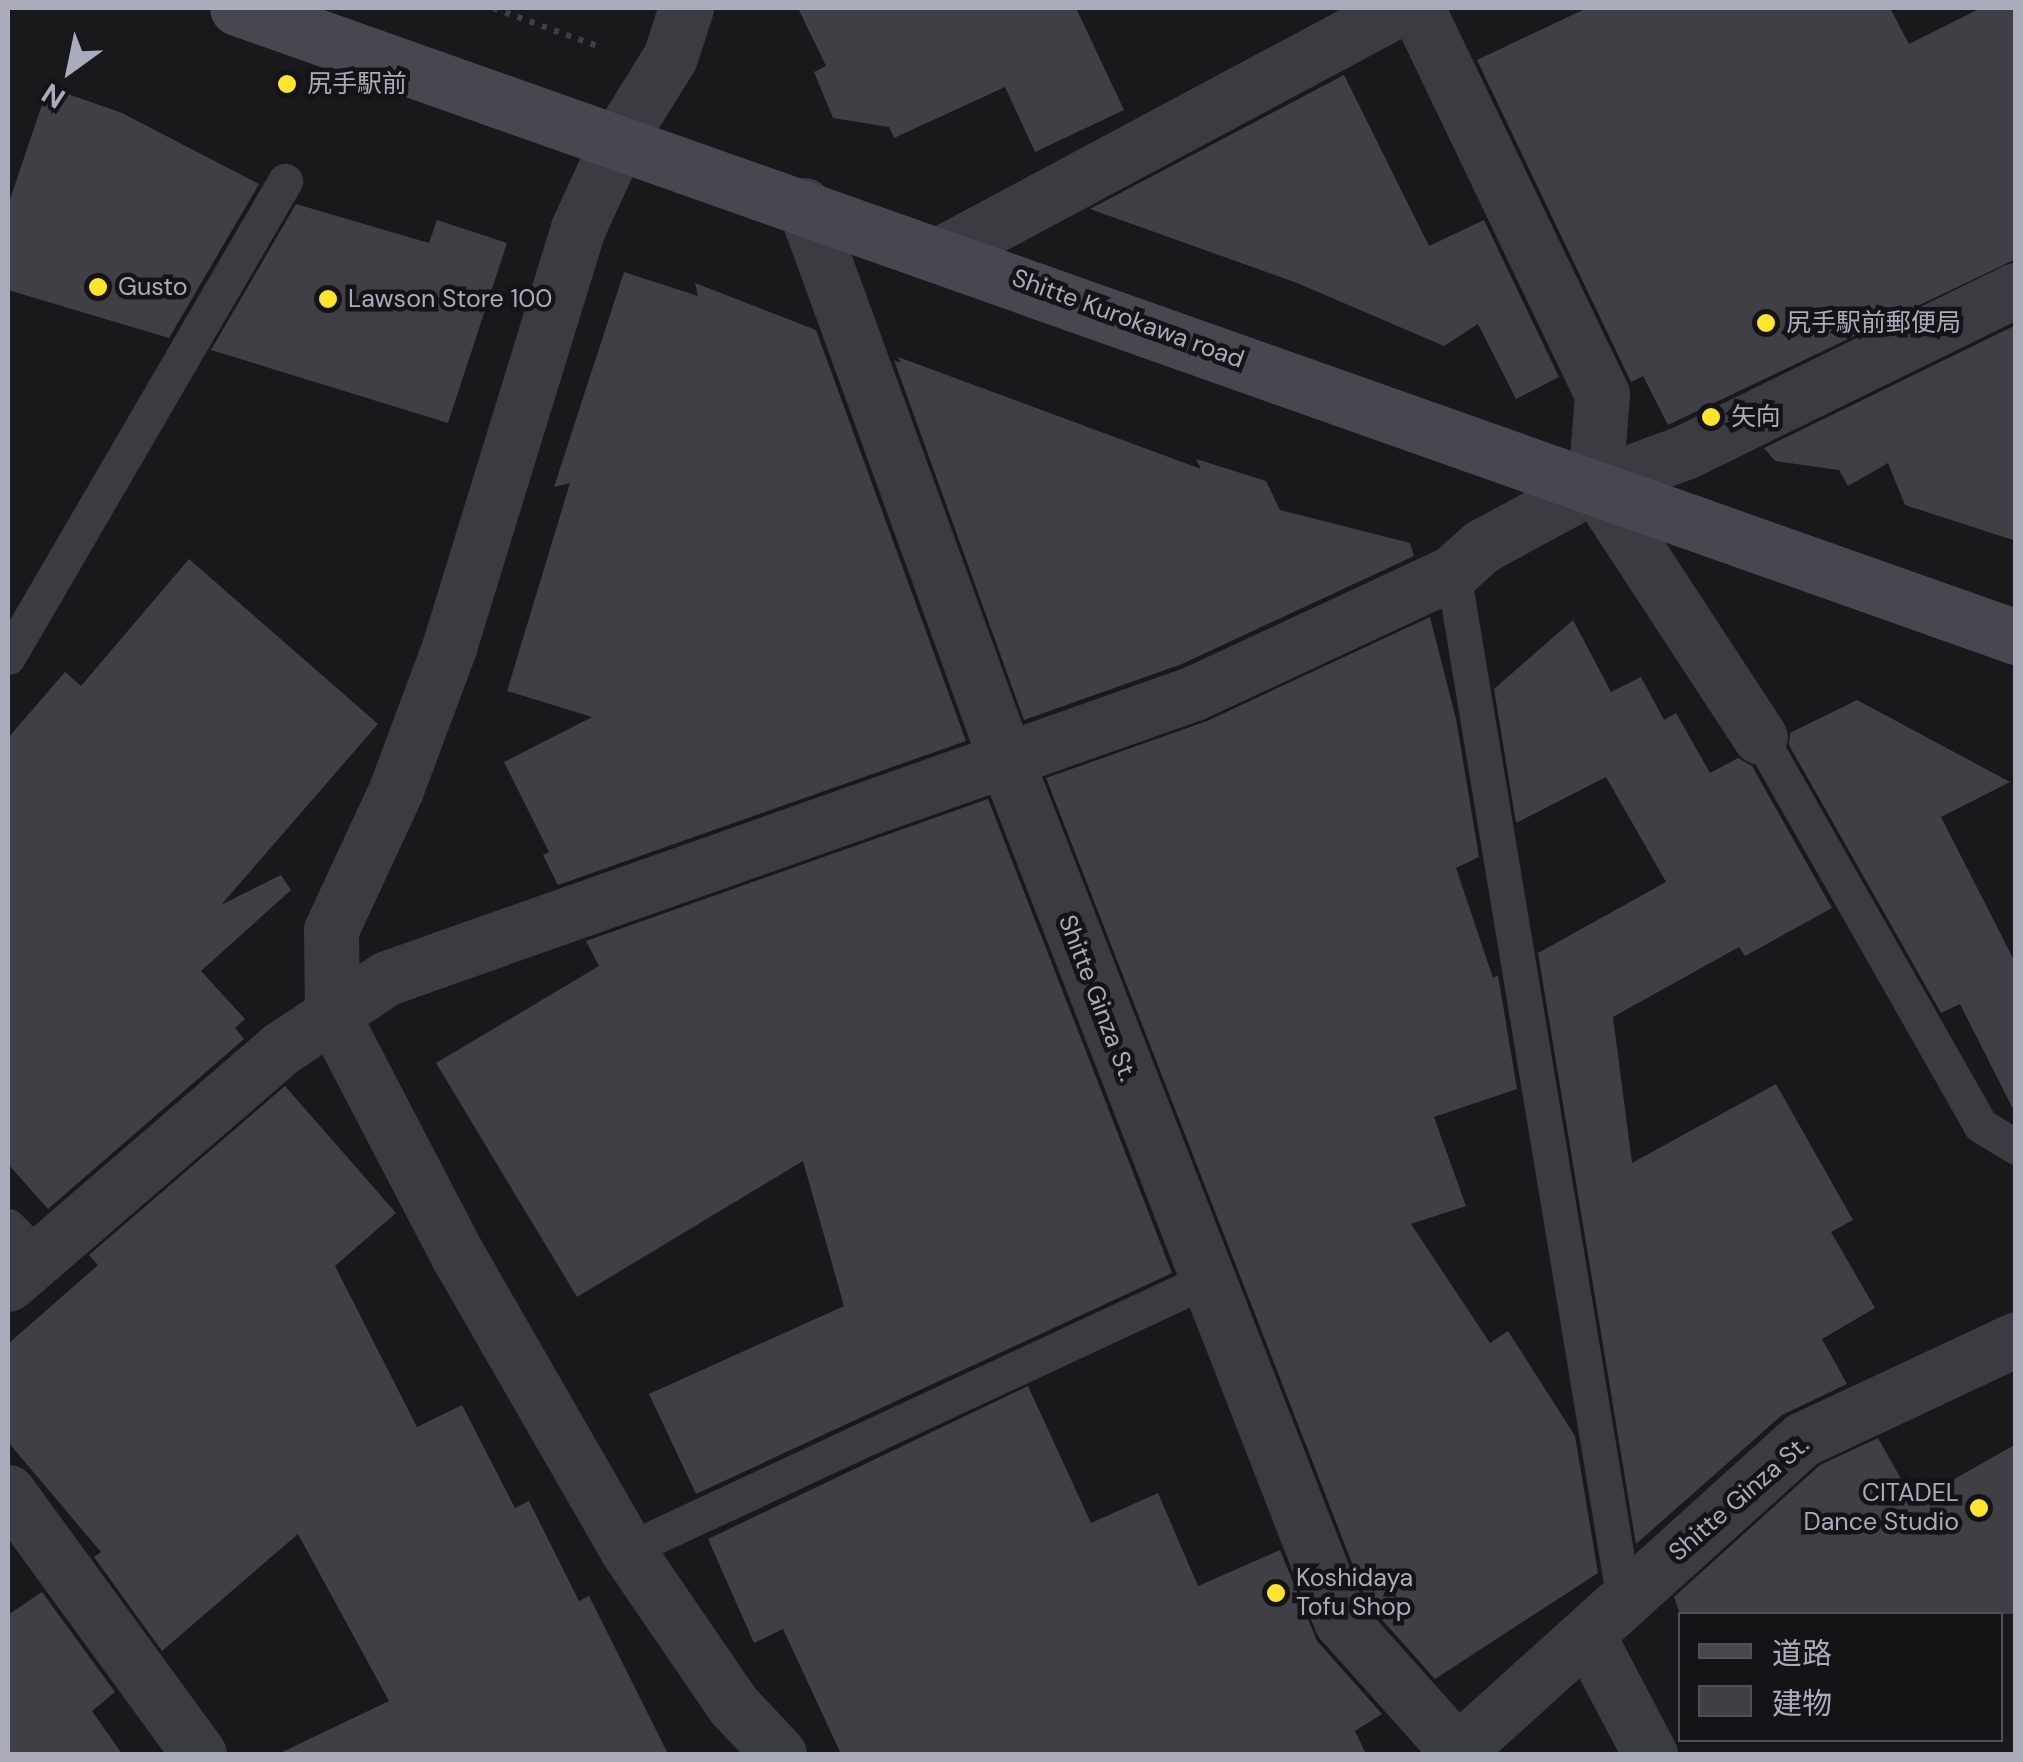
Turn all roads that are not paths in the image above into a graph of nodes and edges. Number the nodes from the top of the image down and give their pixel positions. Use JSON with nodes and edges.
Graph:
{"nodes":[{"id":1,"x":237,"y":8,"type":"edge"},
{"id":2,"x":686,"y":8,"type":"edge"},
{"id":3,"x":1400,"y":8,"type":"edge"},
{"id":4,"x":1417,"y":8,"type":"edge"},
{"id":5,"x":618,"y":141,"type":"junction"},
{"id":6,"x":286,"y":181,"type":"dead end"},
{"id":7,"x":804,"y":206,"type":"junction"},
{"id":8,"x":942,"y":252,"type":"junction"},
{"id":9,"x":2016,"y":290,"type":"edge"},
{"id":10,"x":1596,"y":485,"type":"junction"},
{"id":11,"x":1453,"y":572,"type":"junction"},
{"id":12,"x":2016,"y":638,"type":"edge"},
{"id":13,"x":8,"y":657,"type":"edge"},
{"id":14,"x":1760,"y":737,"type":"joint"},
{"id":15,"x":1007,"y":762,"type":"junction"},
{"id":16,"x":332,"y":1014,"type":"junction"},
{"id":17,"x":2016,"y":1146,"type":"edge"},
{"id":18,"x":18,"y":1255,"type":"edge"},
{"id":19,"x":1204,"y":1281,"type":"junction"},
{"id":20,"x":2016,"y":1339,"type":"edge"},
{"id":21,"x":8,"y":1492,"type":"edge"},
{"id":22,"x":628,"y":1550,"type":"junction"},
{"id":23,"x":1606,"y":1617,"type":"junction"},
{"id":24,"x":1456,"y":1753,"type":"edge"},
{"id":25,"x":199,"y":1754,"type":"edge"},
{"id":26,"x":779,"y":1754,"type":"edge"},
{"id":27,"x":1650,"y":1754,"type":"edge"}],
"edges":[{"from":1,"to":5,"type":"main road","name":"Shitte Kurokawa road"},
{"from":2,"to":5,"type":"street"},
{"from":3,"to":8,"type":"street"},
{"from":4,"to":10,"type":"street"},
{"from":5,"to":7,"type":"main road","name":"Shitte Kurokawa road"},
{"from":5,"to":16,"type":"street"},
{"from":6,"to":13,"type":"lane"},
{"from":7,"to":8,"type":"main road","name":"Shitte Kurokawa road"},
{"from":7,"to":15,"type":"street","name":"Shitte Ginza St."},
{"from":8,"to":10,"type":"main road","name":"Shitte Kurokawa road"},
{"from":9,"to":10,"type":"street"},
{"from":10,"to":11,"type":"street"},
{"from":10,"to":12,"type":"main road","name":"Shitte Kurokawa road"},
{"from":10,"to":14,"type":"street"},
{"from":11,"to":15,"type":"street"},
{"from":11,"to":23,"type":"lane"},
{"from":14,"to":17,"type":"lane"},
{"from":15,"to":16,"type":"street"},
{"from":15,"to":19,"type":"street","name":"Shitte Ginza St."},
{"from":16,"to":18,"type":"street"},
{"from":16,"to":22,"type":"street"},
{"from":19,"to":22,"type":"lane"},
{"from":19,"to":24,"type":"street","name":"Shitte Ginza St."},
{"from":20,"to":23,"type":"street","name":"Shitte Ginza St."},
{"from":21,"to":25,"type":"street"},
{"from":22,"to":26,"type":"street"},
{"from":23,"to":24,"type":"street","name":"Shitte Ginza St."},
{"from":23,"to":27,"type":"street"}]}
